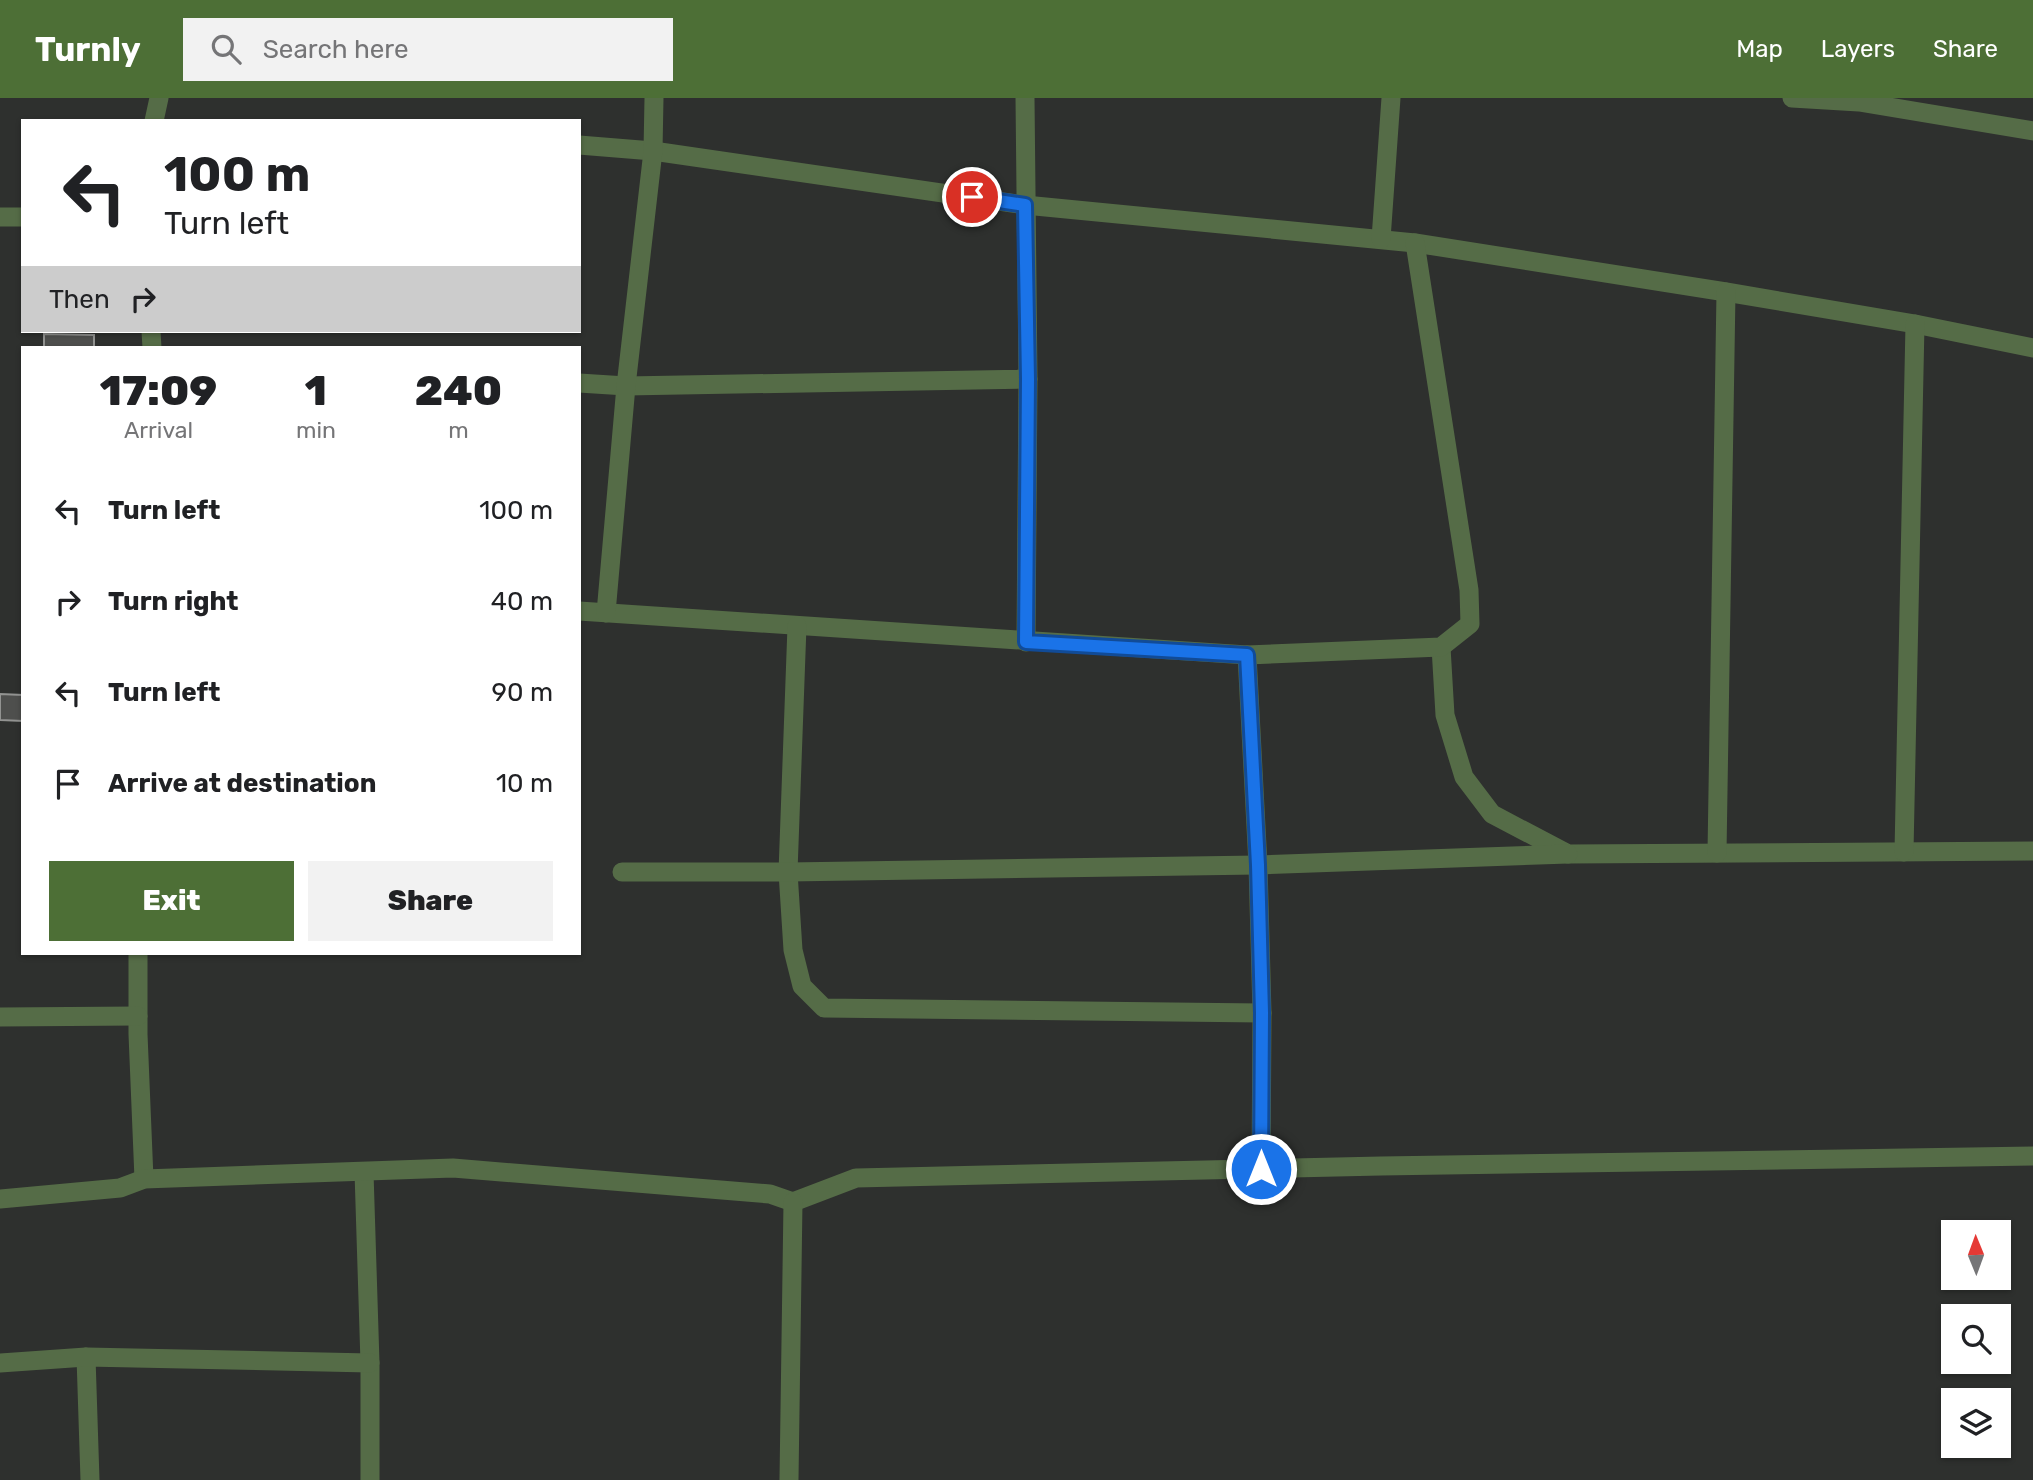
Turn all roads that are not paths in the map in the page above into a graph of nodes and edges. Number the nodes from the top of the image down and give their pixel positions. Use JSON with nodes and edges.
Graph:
{"nodes":[{"id":1,"x":159,"y":98,"type":"edge"},
{"id":2,"x":654,"y":98,"type":"edge"},
{"id":3,"x":1025,"y":98,"type":"edge"},
{"id":4,"x":1391,"y":98,"type":"edge"},
{"id":5,"x":1792,"y":98,"type":"edge"},
{"id":6,"x":155,"y":119,"type":"edge"},
{"id":7,"x":2033,"y":131,"type":"edge"},
{"id":8,"x":581,"y":145,"type":"edge"},
{"id":9,"x":653,"y":151,"type":"junction"},
{"id":10,"x":1025,"y":205,"type":"junction"},
{"id":11,"x":21,"y":217,"type":"edge"},
{"id":12,"x":0,"y":218,"type":"edge"},
{"id":13,"x":1381,"y":239,"type":"junction"},
{"id":14,"x":1415,"y":243,"type":"junction"},
{"id":15,"x":1726,"y":292,"type":"junction"},
{"id":16,"x":1915,"y":324,"type":"junction"},
{"id":17,"x":2033,"y":348,"type":"edge"},
{"id":18,"x":1028,"y":379,"type":"junction"},
{"id":19,"x":581,"y":383,"type":"edge"},
{"id":20,"x":626,"y":386,"type":"junction"},
{"id":21,"x":581,"y":611,"type":"edge"},
{"id":22,"x":606,"y":613,"type":"junction"},
{"id":23,"x":797,"y":626,"type":"junction"},
{"id":24,"x":1026,"y":642,"type":"junction"},
{"id":25,"x":1441,"y":647,"type":"junction"},
{"id":26,"x":1247,"y":655,"type":"junction"},
{"id":27,"x":2033,"y":851,"type":"edge"},
{"id":28,"x":1904,"y":852,"type":"junction"},
{"id":29,"x":1717,"y":853,"type":"junction"},
{"id":30,"x":1568,"y":854,"type":"junction"},
{"id":31,"x":1258,"y":865,"type":"junction"},
{"id":32,"x":622,"y":872,"type":"dead end"},
{"id":33,"x":788,"y":872,"type":"junction"},
{"id":34,"x":138,"y":955,"type":"edge"},
{"id":35,"x":1262,"y":1013,"type":"junction"},
{"id":36,"x":138,"y":1016,"type":"junction"},
{"id":37,"x":0,"y":1017,"type":"edge"},
{"id":38,"x":2033,"y":1156,"type":"edge"},
{"id":39,"x":1261,"y":1169,"type":"junction"},
{"id":40,"x":363,"y":1172,"type":"junction"},
{"id":41,"x":144,"y":1179,"type":"junction"},
{"id":42,"x":0,"y":1199,"type":"edge"},
{"id":43,"x":793,"y":1202,"type":"junction"},
{"id":44,"x":86,"y":1357,"type":"junction"},
{"id":45,"x":0,"y":1363,"type":"edge"},
{"id":46,"x":370,"y":1363,"type":"junction"},
{"id":47,"x":90,"y":1480,"type":"edge"},
{"id":48,"x":370,"y":1480,"type":"edge"},
{"id":49,"x":789,"y":1480,"type":"edge"}],
"edges":[{"from":1,"to":6,"type":"street"},
{"from":2,"to":9,"type":"street"},
{"from":3,"to":10,"type":"street"},
{"from":4,"to":13,"type":"street"},
{"from":5,"to":7,"type":"street"},
{"from":8,"to":9,"type":"street"},
{"from":9,"to":10,"type":"street"},
{"from":9,"to":20,"type":"street"},
{"from":10,"to":13,"type":"street"},
{"from":10,"to":18,"type":"street"},
{"from":11,"to":12,"type":"street"},
{"from":13,"to":14,"type":"street"},
{"from":14,"to":15,"type":"street"},
{"from":14,"to":25,"type":"street"},
{"from":15,"to":16,"type":"street"},
{"from":15,"to":29,"type":"street"},
{"from":16,"to":17,"type":"street"},
{"from":16,"to":28,"type":"street"},
{"from":18,"to":20,"type":"street"},
{"from":18,"to":24,"type":"street"},
{"from":19,"to":20,"type":"street"},
{"from":20,"to":22,"type":"street"},
{"from":21,"to":22,"type":"street"},
{"from":22,"to":23,"type":"street"},
{"from":23,"to":24,"type":"street"},
{"from":23,"to":33,"type":"street"},
{"from":24,"to":26,"type":"street"},
{"from":25,"to":26,"type":"street"},
{"from":25,"to":30,"type":"street"},
{"from":26,"to":31,"type":"street"},
{"from":27,"to":28,"type":"street"},
{"from":28,"to":29,"type":"street"},
{"from":29,"to":30,"type":"street"},
{"from":30,"to":31,"type":"street"},
{"from":31,"to":33,"type":"street"},
{"from":31,"to":35,"type":"street"},
{"from":32,"to":33,"type":"street"},
{"from":33,"to":35,"type":"street"},
{"from":34,"to":36,"type":"street"},
{"from":35,"to":39,"type":"street"},
{"from":36,"to":37,"type":"street"},
{"from":36,"to":41,"type":"street"},
{"from":38,"to":39,"type":"street"},
{"from":39,"to":43,"type":"street"},
{"from":40,"to":41,"type":"street"},
{"from":40,"to":43,"type":"street"},
{"from":40,"to":46,"type":"street"},
{"from":41,"to":42,"type":"street"},
{"from":43,"to":49,"type":"street"},
{"from":44,"to":45,"type":"street"},
{"from":44,"to":46,"type":"street"},
{"from":44,"to":47,"type":"street"},
{"from":46,"to":48,"type":"street"}]}
